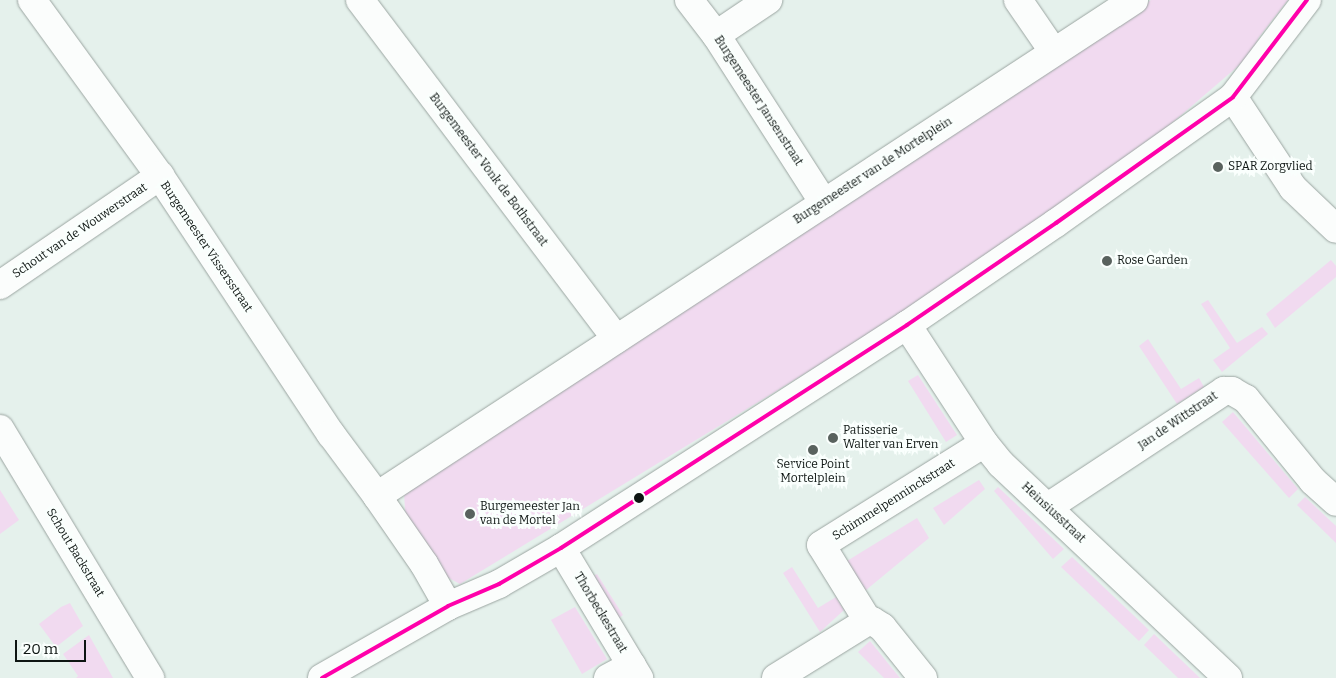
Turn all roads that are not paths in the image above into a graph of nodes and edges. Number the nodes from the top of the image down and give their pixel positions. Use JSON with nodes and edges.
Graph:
{"nodes":[{"id":1,"x":32,"y":0,"type":"edge"},
{"id":2,"x":360,"y":0,"type":"edge"},
{"id":3,"x":690,"y":0,"type":"edge"},
{"id":4,"x":768,"y":0,"type":"edge"},
{"id":5,"x":1018,"y":0,"type":"edge"},
{"id":6,"x":1134,"y":0,"type":"edge"},
{"id":7,"x":1307,"y":0,"type":"edge"},
{"id":8,"x":716,"y":35,"type":"junction"},
{"id":9,"x":1053,"y":51,"type":"junction"},
{"id":10,"x":1233,"y":98,"type":"junction"},
{"id":11,"x":160,"y":176,"type":"junction"},
{"id":12,"x":824,"y":203,"type":"junction"},
{"id":13,"x":1336,"y":230,"type":"edge"},
{"id":14,"x":0,"y":285,"type":"edge"},
{"id":15,"x":907,"y":325,"type":"junction"},
{"id":16,"x":616,"y":339,"type":"junction"},
{"id":17,"x":0,"y":429,"type":"edge"},
{"id":18,"x":984,"y":443,"type":"junction"},
{"id":19,"x":377,"y":496,"type":"junction"},
{"id":20,"x":1336,"y":502,"type":"edge"},
{"id":21,"x":1048,"y":507,"type":"junction"},
{"id":22,"x":561,"y":548,"type":"junction"},
{"id":23,"x":448,"y":606,"type":"junction"},
{"id":24,"x":868,"y":621,"type":"junction"},
{"id":25,"x":636,"y":671,"type":"edge"},
{"id":26,"x":150,"y":678,"type":"edge"},
{"id":27,"x":322,"y":678,"type":"edge"},
{"id":28,"x":608,"y":678,"type":"edge"},
{"id":29,"x":776,"y":678,"type":"edge"},
{"id":30,"x":923,"y":678,"type":"edge"},
{"id":31,"x":1228,"y":678,"type":"edge"}],
"edges":[{"from":1,"to":11,"type":"street","name":"Burgemeester Vissersstraat"},
{"from":2,"to":16,"type":"street","name":"Burgemeester Vonk de Bothstraat"},
{"from":3,"to":8,"type":"street","name":"Burgemeester Jansenstraat"},
{"from":4,"to":8,"type":"street"},
{"from":5,"to":9,"type":"street"},
{"from":6,"to":9,"type":"street","name":"Burgemeester van de Mortelplein"},
{"from":7,"to":10,"type":"street"},
{"from":8,"to":12,"type":"street","name":"Burgemeester Jansenstraat"},
{"from":9,"to":12,"type":"street","name":"Burgemeester van de Mortelplein"},
{"from":10,"to":13,"type":"street"},
{"from":10,"to":15,"type":"street"},
{"from":11,"to":14,"type":"street","name":"Schout van de Wouwerstraat"},
{"from":11,"to":19,"type":"street","name":"Burgemeester Vissersstraat"},
{"from":12,"to":16,"type":"street","name":"Burgemeester van de Mortelplein"},
{"from":15,"to":18,"type":"street","name":"Heinsiusstraat"},
{"from":15,"to":22,"type":"street"},
{"from":16,"to":19,"type":"street","name":"Burgemeester van de Mortelplein"},
{"from":17,"to":26,"type":"street","name":"Schout Backstraat"},
{"from":18,"to":21,"type":"street","name":"Heinsiusstraat"},
{"from":18,"to":24,"type":"street","name":"Schimmelpenninckstraat"},
{"from":19,"to":23,"type":"street"},
{"from":20,"to":21,"type":"street","name":"Jan de Wittstraat"},
{"from":21,"to":31,"type":"street","name":"Heinsiusstraat"},
{"from":22,"to":23,"type":"street"},
{"from":22,"to":25,"type":"street","name":"Thorbeckestraat"},
{"from":23,"to":27,"type":"street"},
{"from":24,"to":29,"type":"street"},
{"from":24,"to":30,"type":"street","name":"Schimmelpenninckstraat"},
{"from":25,"to":28,"type":"street"}]}
